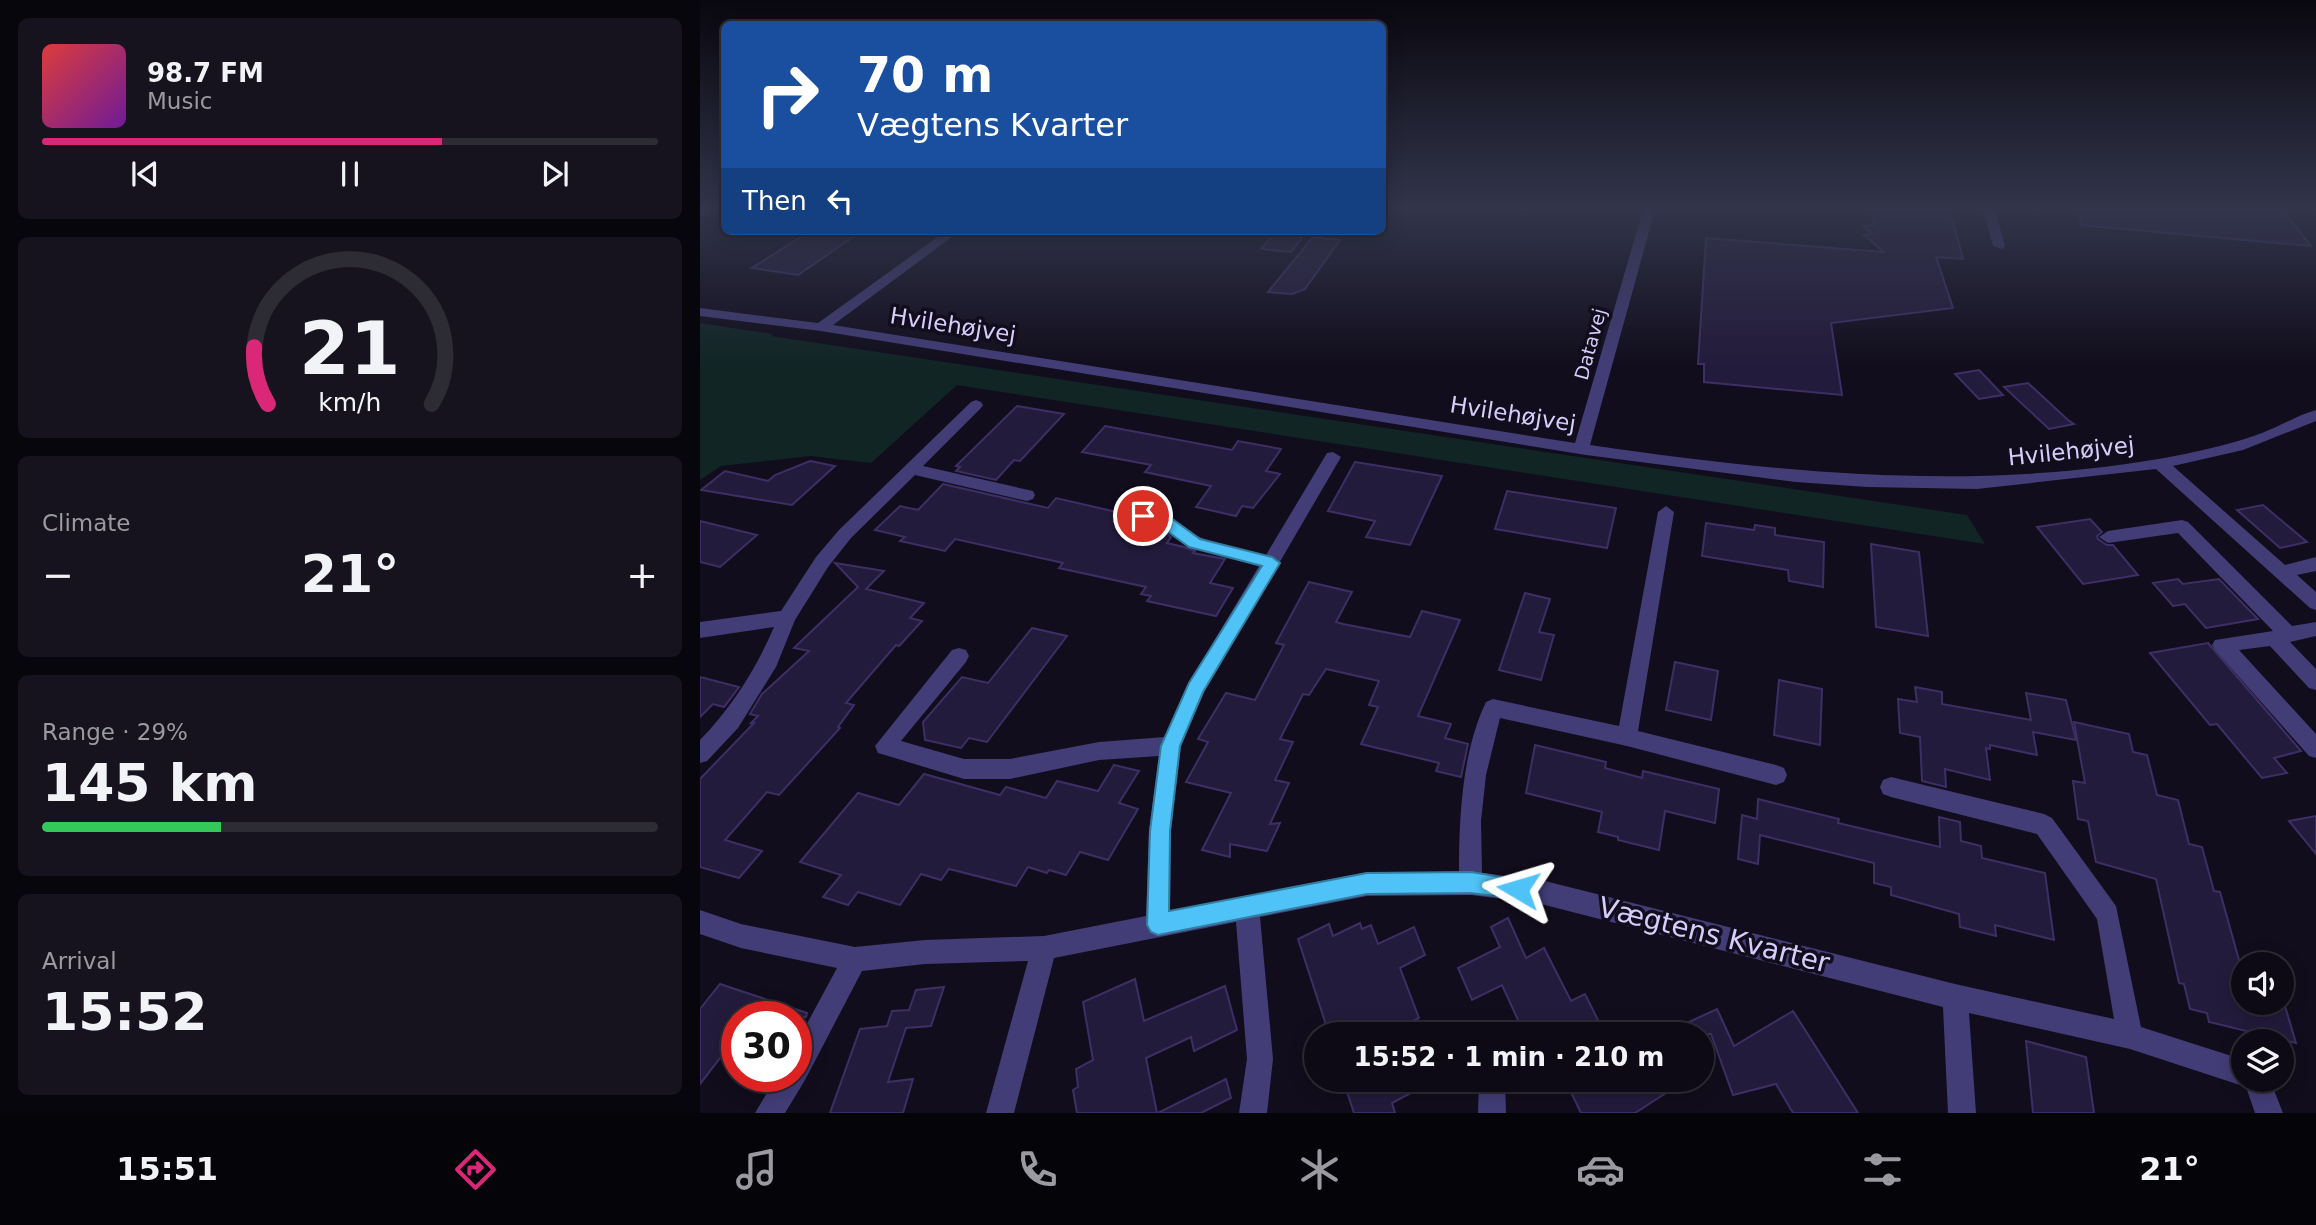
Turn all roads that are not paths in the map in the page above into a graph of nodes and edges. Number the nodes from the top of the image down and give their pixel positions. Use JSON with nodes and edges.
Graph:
{"nodes":[{"id":1,"x":911,"y":262,"type":"edge"},
{"id":2,"x":1634,"y":262,"type":"edge"},
{"id":3,"x":700,"y":312,"type":"edge"},
{"id":4,"x":821,"y":327,"type":"junction"},
{"id":5,"x":976,"y":405,"type":"dead end"},
{"id":6,"x":2316,"y":415,"type":"edge"},
{"id":7,"x":1581,"y":448,"type":"junction"},
{"id":8,"x":1333,"y":457,"type":"dead end"},
{"id":9,"x":2161,"y":465,"type":"junction"},
{"id":10,"x":912,"y":469,"type":"junction"},
{"id":11,"x":1027,"y":495,"type":"dead end"},
{"id":12,"x":1666,"y":512,"type":"dead end"},
{"id":13,"x":1143,"y":516,"type":"dead end"},
{"id":14,"x":2108,"y":537,"type":"dead end"},
{"id":15,"x":1272,"y":563,"type":"junction"},
{"id":16,"x":2316,"y":564,"type":"edge"},
{"id":17,"x":2283,"y":572,"type":"junction"},
{"id":18,"x":2316,"y":603,"type":"edge"},
{"id":19,"x":787,"y":618,"type":"junction"},
{"id":20,"x":2316,"y":629,"type":"edge"},
{"id":21,"x":700,"y":630,"type":"edge"},
{"id":22,"x":2281,"y":636,"type":"junction"},
{"id":23,"x":959,"y":656,"type":"dead end"},
{"id":24,"x":2316,"y":682,"type":"edge"},
{"id":25,"x":1627,"y":737,"type":"junction"},
{"id":26,"x":1171,"y":746,"type":"junction"},
{"id":27,"x":2316,"y":749,"type":"edge"},
{"id":28,"x":700,"y":754,"type":"edge"},
{"id":29,"x":1776,"y":775,"type":"dead end"},
{"id":30,"x":1891,"y":787,"type":"dead end"},
{"id":31,"x":1471,"y":883,"type":"junction"},
{"id":32,"x":1247,"y":907,"type":"junction"},
{"id":33,"x":700,"y":922,"type":"edge"},
{"id":34,"x":1158,"y":925,"type":"junction"},
{"id":35,"x":1044,"y":948,"type":"junction"},
{"id":36,"x":855,"y":959,"type":"junction"},
{"id":37,"x":1955,"y":997,"type":"junction"},
{"id":38,"x":2130,"y":1036,"type":"junction"},
{"id":39,"x":812,"y":1041,"type":"edge"},
{"id":40,"x":2231,"y":1070,"type":"edge"},
{"id":41,"x":783,"y":1092,"type":"edge"},
{"id":42,"x":1492,"y":1092,"type":"edge"},
{"id":43,"x":2261,"y":1092,"type":"edge"},
{"id":44,"x":769,"y":1113,"type":"edge"},
{"id":45,"x":1000,"y":1113,"type":"edge"},
{"id":46,"x":1254,"y":1113,"type":"edge"},
{"id":47,"x":1492,"y":1113,"type":"edge"},
{"id":48,"x":1962,"y":1113,"type":"edge"},
{"id":49,"x":2269,"y":1113,"type":"edge"}],
"edges":[{"from":1,"to":4,"type":"street"},
{"from":2,"to":7,"type":"street","name":"Datavej"},
{"from":3,"to":4,"type":"street","name":"Hvilehøjvej"},
{"from":4,"to":7,"type":"street","name":"Hvilehøjvej"},
{"from":5,"to":10,"type":"street"},
{"from":6,"to":9,"type":"street","name":"Hvilehøjvej"},
{"from":7,"to":9,"type":"street","name":"Hvilehøjvej"},
{"from":8,"to":15,"type":"street"},
{"from":9,"to":17,"type":"street"},
{"from":10,"to":11,"type":"street"},
{"from":10,"to":19,"type":"street"},
{"from":12,"to":25,"type":"street"},
{"from":13,"to":15,"type":"street"},
{"from":14,"to":22,"type":"street"},
{"from":15,"to":26,"type":"street"},
{"from":16,"to":17,"type":"street"},
{"from":17,"to":18,"type":"street"},
{"from":19,"to":21,"type":"street"},
{"from":19,"to":28,"type":"street"},
{"from":20,"to":22,"type":"street"},
{"from":22,"to":24,"type":"street"},
{"from":22,"to":27,"type":"street"},
{"from":23,"to":26,"type":"street"},
{"from":25,"to":29,"type":"street"},
{"from":25,"to":31,"type":"street"},
{"from":26,"to":34,"type":"street"},
{"from":30,"to":38,"type":"street"},
{"from":31,"to":32,"type":"street","name":"Vægtens Kvarter"},
{"from":31,"to":37,"type":"street","name":"Vægtens Kvarter"},
{"from":32,"to":34,"type":"street","name":"Vægtens Kvarter"},
{"from":32,"to":46,"type":"street"},
{"from":33,"to":36,"type":"street","name":"Vægtens Kvarter"},
{"from":34,"to":35,"type":"street","name":"Vægtens Kvarter"},
{"from":35,"to":36,"type":"street","name":"Vægtens Kvarter"},
{"from":35,"to":45,"type":"street"},
{"from":36,"to":39,"type":"street"},
{"from":37,"to":38,"type":"street","name":"Vægtens Kvarter"},
{"from":37,"to":48,"type":"street"},
{"from":38,"to":40,"type":"street","name":"Vægtens Kvarter"},
{"from":41,"to":44,"type":"street"},
{"from":42,"to":47,"type":"street"},
{"from":43,"to":49,"type":"street"}]}
